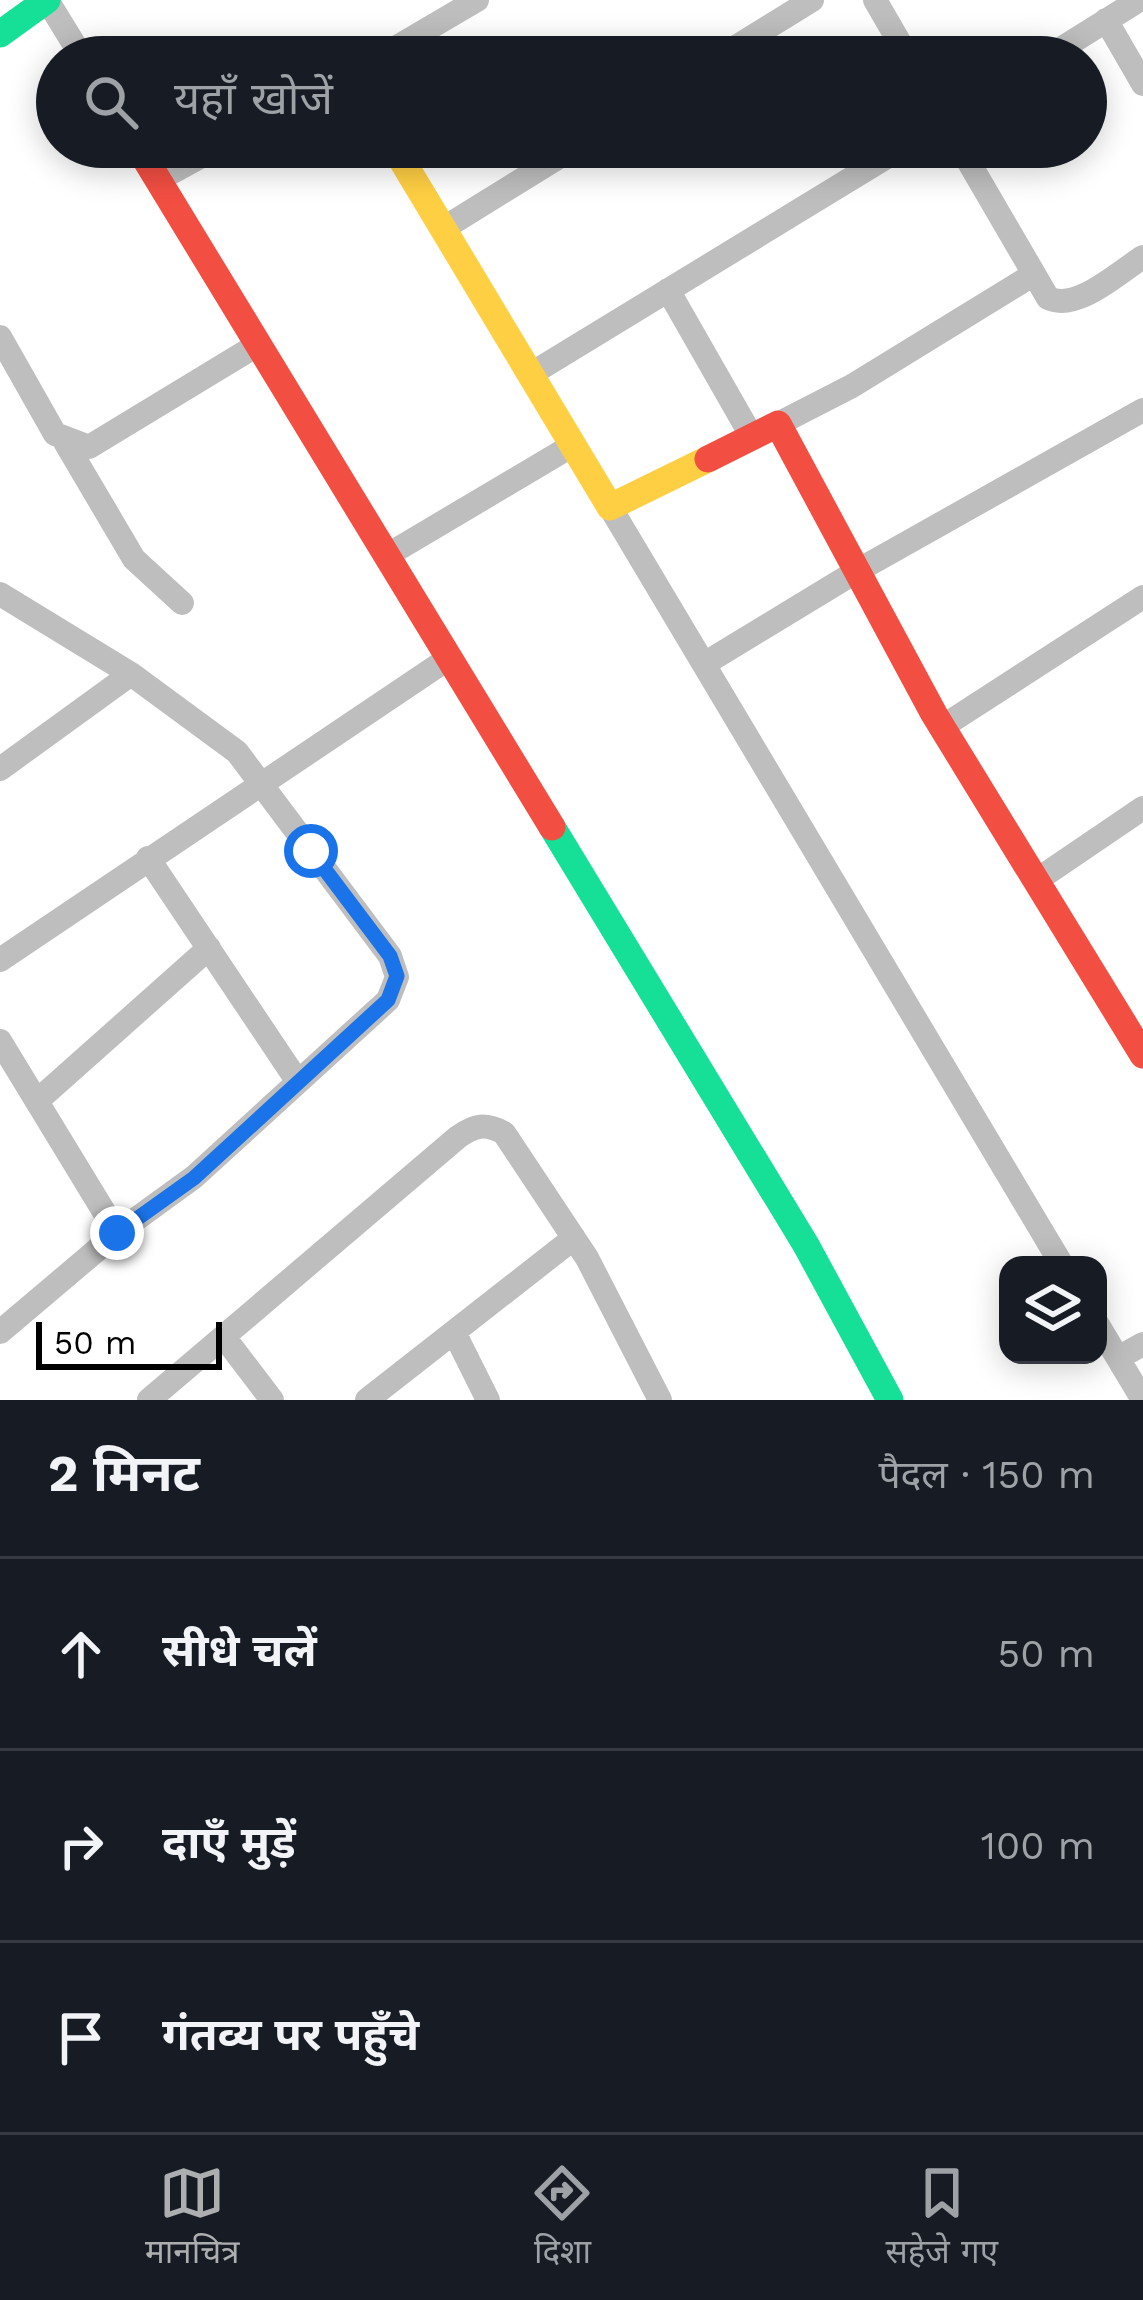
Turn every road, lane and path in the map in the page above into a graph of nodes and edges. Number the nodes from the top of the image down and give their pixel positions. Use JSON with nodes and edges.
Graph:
{"nodes":[{"id":1,"x":47,"y":0,"type":"edge"},
{"id":2,"x":477,"y":0,"type":"edge"},
{"id":3,"x":812,"y":0,"type":"edge"},
{"id":4,"x":874,"y":0,"type":"edge"},
{"id":5,"x":1139,"y":0,"type":"edge"},
{"id":6,"x":1106,"y":20,"type":"junction"},
{"id":7,"x":0,"y":34,"type":"edge"},
{"id":8,"x":69,"y":36,"type":"edge"},
{"id":9,"x":416,"y":36,"type":"edge"},
{"id":10,"x":754,"y":36,"type":"edge"},
{"id":11,"x":895,"y":36,"type":"edge"},
{"id":12,"x":1081,"y":36,"type":"edge"},
{"id":13,"x":1143,"y":84,"type":"edge"},
{"id":14,"x":151,"y":168,"type":"edge"},
{"id":15,"x":180,"y":168,"type":"edge"},
{"id":16,"x":407,"y":168,"type":"edge"},
{"id":17,"x":540,"y":168,"type":"edge"},
{"id":18,"x":868,"y":168,"type":"edge"},
{"id":19,"x":971,"y":168,"type":"edge"},
{"id":20,"x":158,"y":180,"type":"junction"},
{"id":21,"x":444,"y":228,"type":"junction"},
{"id":22,"x":1143,"y":257,"type":"edge"},
{"id":23,"x":1031,"y":276,"type":"junction"},
{"id":24,"x":668,"y":290,"type":"junction"},
{"id":25,"x":0,"y":338,"type":"edge"},
{"id":26,"x":257,"y":345,"type":"junction"},
{"id":27,"x":531,"y":374,"type":"junction"},
{"id":28,"x":1143,"y":410,"type":"edge"},
{"id":29,"x":778,"y":424,"type":"junction"},
{"id":30,"x":752,"y":437,"type":"junction"},
{"id":31,"x":64,"y":442,"type":"junction"},
{"id":32,"x":573,"y":445,"type":"junction"},
{"id":33,"x":610,"y":507,"type":"junction"},
{"id":34,"x":386,"y":556,"type":"junction"},
{"id":35,"x":857,"y":571,"type":"junction"},
{"id":36,"x":0,"y":594,"type":"edge"},
{"id":37,"x":1143,"y":597,"type":"edge"},
{"id":38,"x":182,"y":603,"type":"dead end"},
{"id":39,"x":449,"y":658,"type":"junction"},
{"id":40,"x":704,"y":664,"type":"junction"},
{"id":41,"x":131,"y":674,"type":"junction"},
{"id":42,"x":942,"y":727,"type":"junction"},
{"id":43,"x":0,"y":769,"type":"edge"},
{"id":44,"x":258,"y":782,"type":"junction"},
{"id":45,"x":1143,"y":808,"type":"edge"},
{"id":46,"x":148,"y":857,"type":"junction"},
{"id":47,"x":1036,"y":880,"type":"junction"},
{"id":48,"x":209,"y":949,"type":"junction"},
{"id":49,"x":0,"y":960,"type":"edge"},
{"id":50,"x":0,"y":1041,"type":"edge"},
{"id":51,"x":1139,"y":1041,"type":"edge"},
{"id":52,"x":298,"y":1082,"type":"junction"},
{"id":53,"x":37,"y":1101,"type":"junction"},
{"id":54,"x":117,"y":1233,"type":"junction"},
{"id":55,"x":574,"y":1238,"type":"junction"},
{"id":56,"x":1057,"y":1256,"type":"edge"},
{"id":57,"x":3,"y":1323,"type":"edge"},
{"id":58,"x":454,"y":1332,"type":"junction"},
{"id":59,"x":224,"y":1336,"type":"junction"},
{"id":60,"x":1107,"y":1340,"type":"edge"},
{"id":61,"x":1143,"y":1344,"type":"edge"},
{"id":62,"x":1118,"y":1358,"type":"junction"},
{"id":63,"x":149,"y":1400,"type":"edge"},
{"id":64,"x":272,"y":1400,"type":"edge"},
{"id":65,"x":368,"y":1400,"type":"edge"},
{"id":66,"x":488,"y":1400,"type":"edge"},
{"id":67,"x":660,"y":1400,"type":"edge"},
{"id":68,"x":890,"y":1400,"type":"edge"},
{"id":69,"x":1143,"y":1400,"type":"edge"}],
"edges":[{"from":1,"to":7,"type":"street"},
{"from":1,"to":8,"type":"street"},
{"from":2,"to":9,"type":"street"},
{"from":3,"to":10,"type":"street"},
{"from":4,"to":11,"type":"street"},
{"from":5,"to":6,"type":"street"},
{"from":6,"to":12,"type":"street"},
{"from":6,"to":13,"type":"street"},
{"from":14,"to":20,"type":"street"},
{"from":15,"to":20,"type":"street"},
{"from":16,"to":21,"type":"street"},
{"from":17,"to":21,"type":"street"},
{"from":18,"to":24,"type":"street"},
{"from":19,"to":23,"type":"street"},
{"from":20,"to":26,"type":"street"},
{"from":21,"to":27,"type":"street"},
{"from":22,"to":23,"type":"street"},
{"from":23,"to":29,"type":"street"},
{"from":24,"to":27,"type":"street"},
{"from":24,"to":30,"type":"street"},
{"from":25,"to":31,"type":"street"},
{"from":26,"to":31,"type":"street"},
{"from":26,"to":34,"type":"street"},
{"from":27,"to":32,"type":"street"},
{"from":28,"to":35,"type":"street"},
{"from":29,"to":30,"type":"street"},
{"from":29,"to":35,"type":"street"},
{"from":30,"to":33,"type":"street"},
{"from":31,"to":38,"type":"street"},
{"from":32,"to":33,"type":"street"},
{"from":32,"to":34,"type":"street"},
{"from":33,"to":40,"type":"street"},
{"from":34,"to":39,"type":"street"},
{"from":35,"to":40,"type":"street"},
{"from":35,"to":42,"type":"street"},
{"from":36,"to":41,"type":"street"},
{"from":37,"to":42,"type":"street"},
{"from":39,"to":44,"type":"street"},
{"from":39,"to":68,"type":"street"},
{"from":40,"to":56,"type":"street"},
{"from":41,"to":43,"type":"street"},
{"from":41,"to":44,"type":"street"},
{"from":42,"to":47,"type":"street"},
{"from":44,"to":46,"type":"street"},
{"from":44,"to":52,"type":"street"},
{"from":45,"to":47,"type":"street"},
{"from":46,"to":48,"type":"street"},
{"from":46,"to":49,"type":"street"},
{"from":47,"to":51,"type":"street"},
{"from":48,"to":52,"type":"street"},
{"from":48,"to":53,"type":"street"},
{"from":50,"to":53,"type":"street"},
{"from":52,"to":54,"type":"street"},
{"from":53,"to":54,"type":"street"},
{"from":54,"to":57,"type":"street"},
{"from":55,"to":58,"type":"street"},
{"from":55,"to":59,"type":"street"},
{"from":55,"to":67,"type":"street"},
{"from":58,"to":65,"type":"street"},
{"from":58,"to":66,"type":"street"},
{"from":59,"to":63,"type":"street"},
{"from":59,"to":64,"type":"street"},
{"from":60,"to":62,"type":"street"},
{"from":61,"to":62,"type":"street"},
{"from":62,"to":69,"type":"street"}]}
